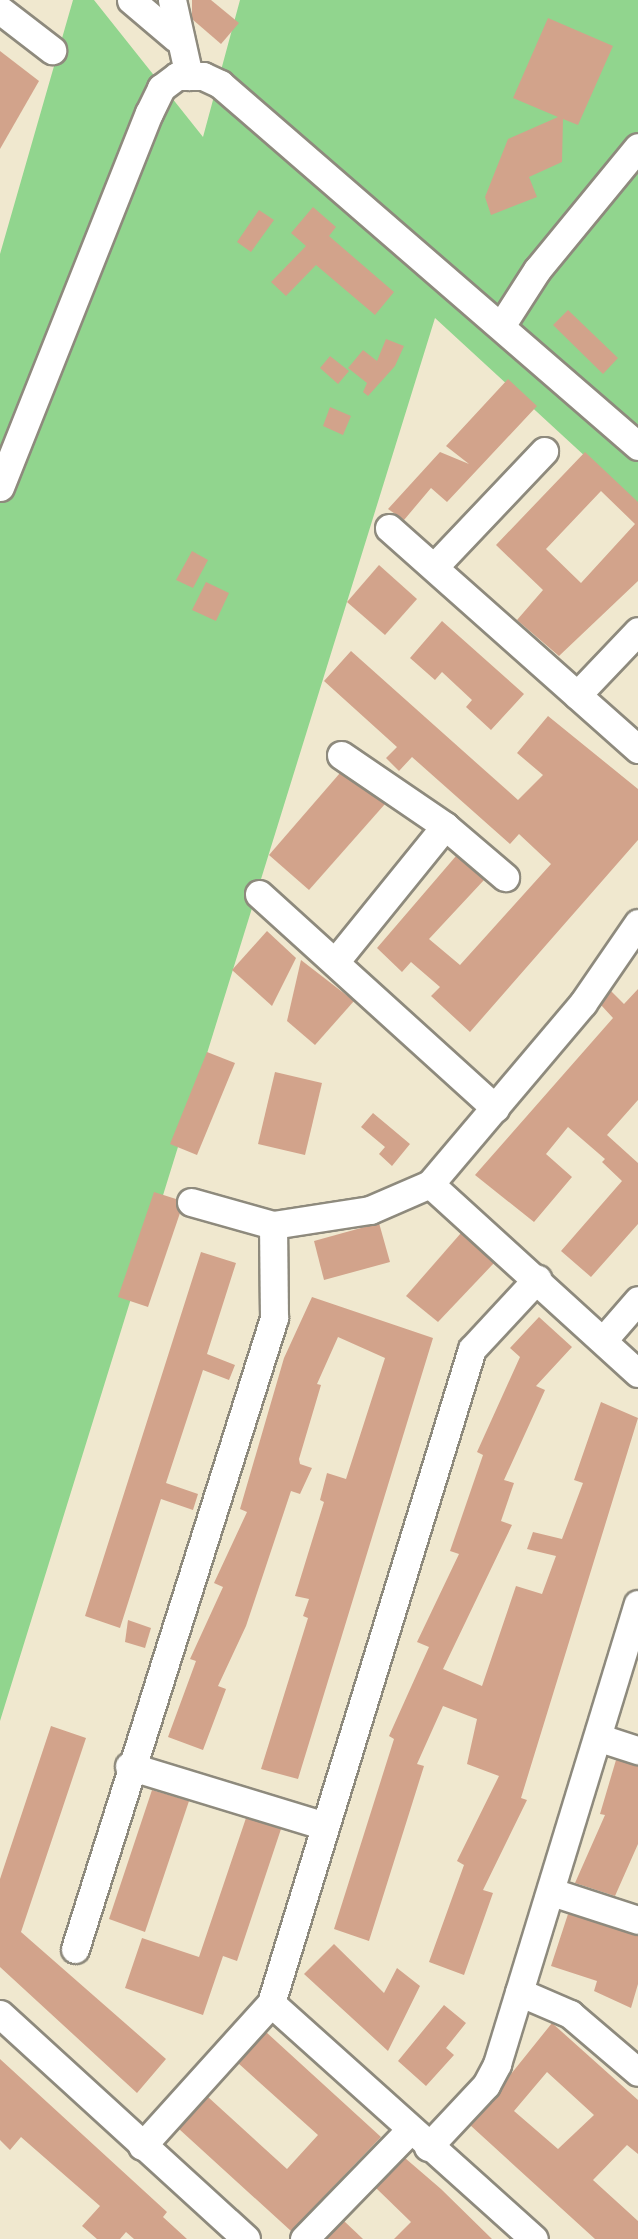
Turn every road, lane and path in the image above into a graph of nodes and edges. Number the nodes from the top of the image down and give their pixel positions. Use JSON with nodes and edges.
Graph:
{"nodes":[{"id":1,"x":131,"y":0,"type":"edge"},
{"id":2,"x":172,"y":0,"type":"edge"},
{"id":3,"x":0,"y":10,"type":"edge"},
{"id":4,"x":176,"y":38,"type":"junction"},
{"id":5,"x":52,"y":50,"type":"dead end"},
{"id":6,"x":189,"y":76,"type":"junction"},
{"id":7,"x":638,"y":147,"type":"edge"},
{"id":8,"x":501,"y":326,"type":"junction"},
{"id":9,"x":8,"y":439,"type":"edge"},
{"id":10,"x":638,"y":446,"type":"edge"},
{"id":11,"x":544,"y":452,"type":"dead end"},
{"id":12,"x":0,"y":487,"type":"edge"},
{"id":13,"x":389,"y":528,"type":"dead end"},
{"id":14,"x":434,"y":567,"type":"junction"},
{"id":15,"x":638,"y":631,"type":"edge"},
{"id":16,"x":577,"y":695,"type":"junction"},
{"id":17,"x":638,"y":749,"type":"edge"},
{"id":18,"x":341,"y":755,"type":"dead end"},
{"id":19,"x":445,"y":826,"type":"junction"},
{"id":20,"x":505,"y":877,"type":"dead end"},
{"id":21,"x":259,"y":894,"type":"dead end"},
{"id":22,"x":638,"y":923,"type":"edge"},
{"id":23,"x":335,"y":962,"type":"junction"},
{"id":24,"x":495,"y":1108,"type":"junction"},
{"id":25,"x":430,"y":1184,"type":"junction"},
{"id":26,"x":191,"y":1202,"type":"dead end"},
{"id":27,"x":273,"y":1225,"type":"junction"},
{"id":28,"x":537,"y":1279,"type":"junction"},
{"id":29,"x":638,"y":1300,"type":"edge"},
{"id":30,"x":605,"y":1338,"type":"junction"},
{"id":31,"x":638,"y":1373,"type":"edge"},
{"id":32,"x":638,"y":1604,"type":"edge"},
{"id":33,"x":600,"y":1738,"type":"junction"},
{"id":34,"x":638,"y":1750,"type":"edge"},
{"id":35,"x":129,"y":1766,"type":"junction"},
{"id":36,"x":325,"y":1826,"type":"junction"},
{"id":37,"x":552,"y":1892,"type":"junction"},
{"id":38,"x":638,"y":1920,"type":"edge"},
{"id":39,"x":75,"y":1949,"type":"dead end"},
{"id":40,"x":519,"y":1992,"type":"junction"},
{"id":41,"x":271,"y":2003,"type":"junction"},
{"id":42,"x":0,"y":2014,"type":"edge"},
{"id":43,"x":638,"y":2072,"type":"edge"},
{"id":44,"x":419,"y":2139,"type":"junction"},
{"id":45,"x":141,"y":2146,"type":"junction"},
{"id":46,"x":246,"y":2239,"type":"edge"},
{"id":47,"x":304,"y":2239,"type":"edge"},
{"id":48,"x":534,"y":2239,"type":"edge"}],
"edges":[{"from":1,"to":4,"type":"street"},
{"from":2,"to":4,"type":"street"},
{"from":3,"to":5,"type":"street"},
{"from":4,"to":6,"type":"street"},
{"from":6,"to":8,"type":"street"},
{"from":6,"to":9,"type":"street"},
{"from":7,"to":8,"type":"street"},
{"from":8,"to":10,"type":"street"},
{"from":9,"to":12,"type":"street"},
{"from":11,"to":14,"type":"street"},
{"from":13,"to":14,"type":"street"},
{"from":14,"to":16,"type":"street"},
{"from":15,"to":16,"type":"street"},
{"from":16,"to":17,"type":"street"},
{"from":18,"to":19,"type":"street"},
{"from":19,"to":20,"type":"street"},
{"from":19,"to":23,"type":"street"},
{"from":21,"to":23,"type":"street"},
{"from":22,"to":24,"type":"street"},
{"from":23,"to":24,"type":"street"},
{"from":24,"to":25,"type":"street"},
{"from":25,"to":27,"type":"street"},
{"from":25,"to":28,"type":"street"},
{"from":26,"to":27,"type":"street"},
{"from":27,"to":35,"type":"street"},
{"from":28,"to":30,"type":"street"},
{"from":28,"to":36,"type":"street"},
{"from":29,"to":30,"type":"street"},
{"from":30,"to":31,"type":"street"},
{"from":32,"to":33,"type":"street"},
{"from":33,"to":34,"type":"street"},
{"from":33,"to":37,"type":"street"},
{"from":35,"to":36,"type":"street"},
{"from":35,"to":39,"type":"street"},
{"from":36,"to":41,"type":"street"},
{"from":37,"to":38,"type":"street"},
{"from":37,"to":40,"type":"street"},
{"from":40,"to":43,"type":"street"},
{"from":40,"to":44,"type":"street"},
{"from":41,"to":44,"type":"street"},
{"from":41,"to":45,"type":"street"},
{"from":42,"to":45,"type":"street"},
{"from":44,"to":47,"type":"street"},
{"from":44,"to":48,"type":"street"},
{"from":45,"to":46,"type":"street"}]}
